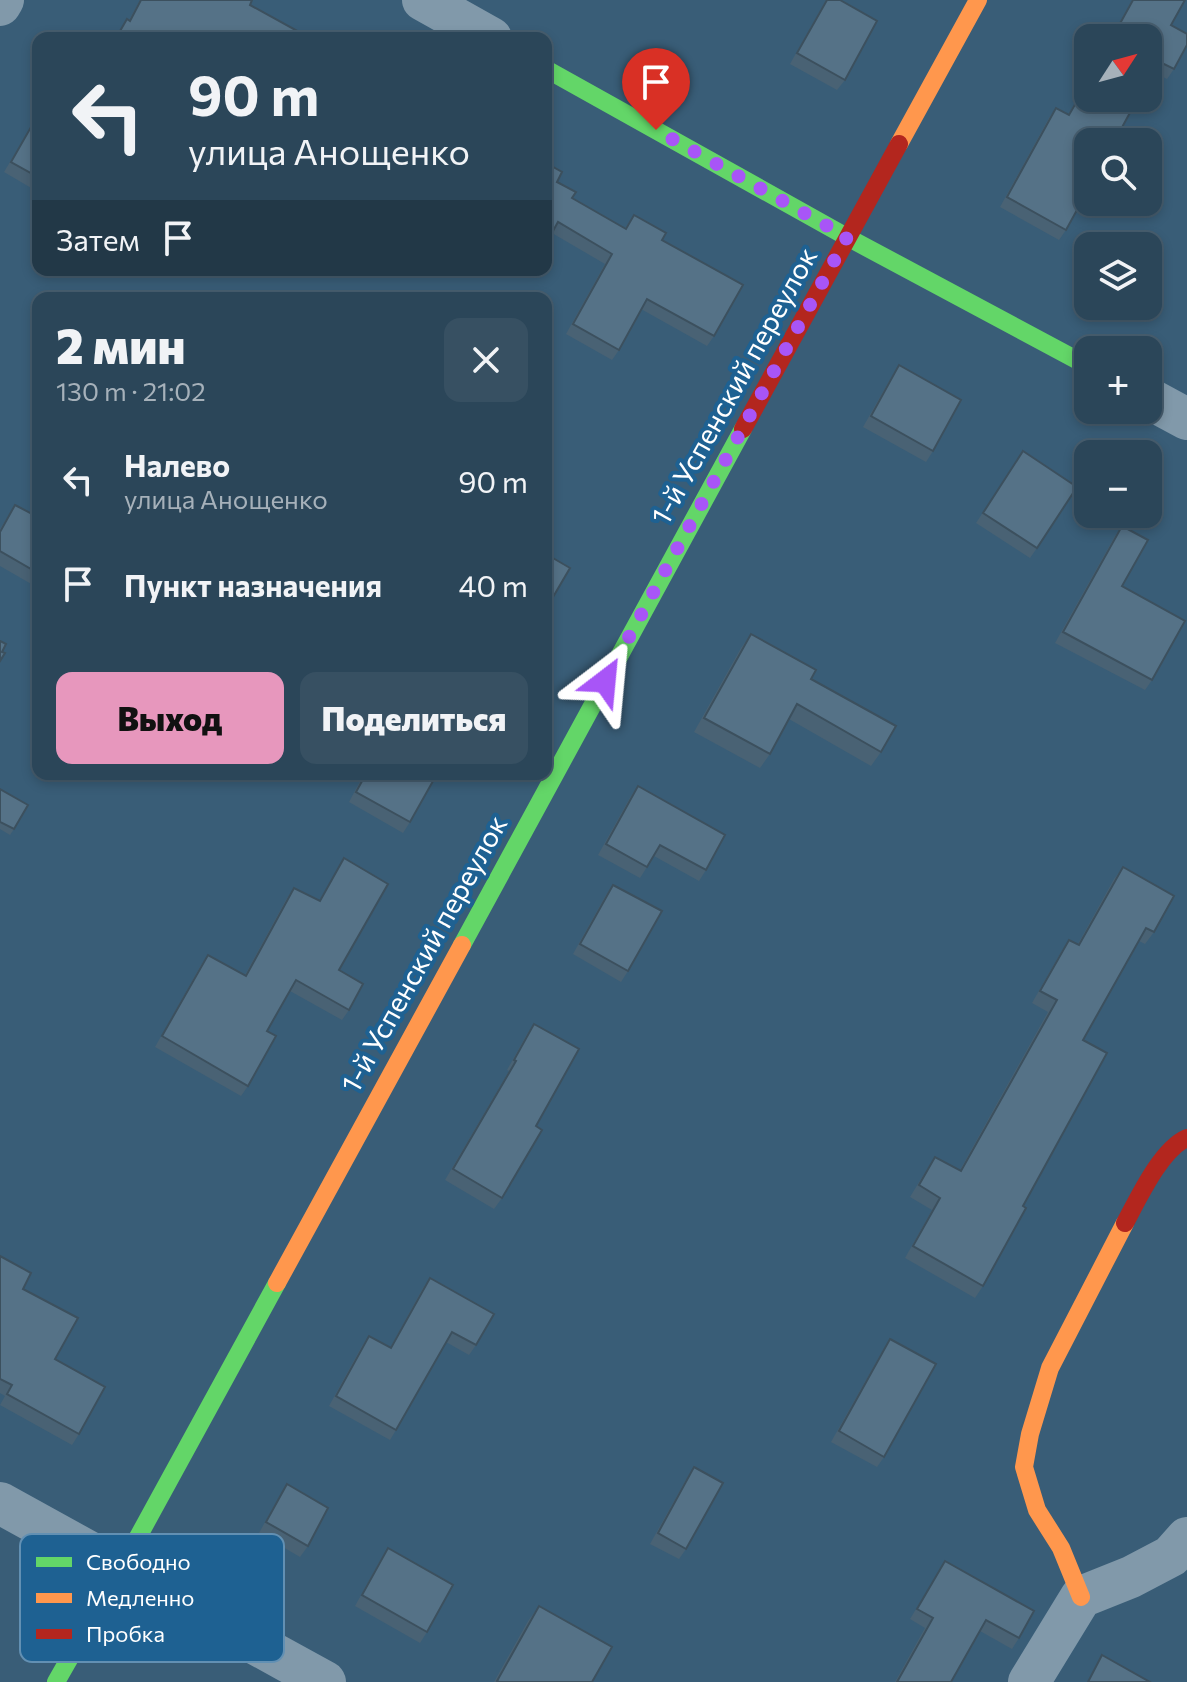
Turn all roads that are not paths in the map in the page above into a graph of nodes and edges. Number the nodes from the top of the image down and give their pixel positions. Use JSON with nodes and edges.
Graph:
{"nodes":[{"id":1,"x":423,"y":0,"type":"edge"},
{"id":2,"x":978,"y":0,"type":"edge"},
{"id":3,"x":480,"y":32,"type":"edge"},
{"id":4,"x":552,"y":72,"type":"edge"},
{"id":5,"x":847,"y":237,"type":"junction"},
{"id":6,"x":1074,"y":359,"type":"edge"},
{"id":7,"x":1162,"y":406,"type":"edge"},
{"id":8,"x":1187,"y":419,"type":"edge"},
{"id":9,"x":552,"y":778,"type":"edge"},
{"id":10,"x":551,"y":780,"type":"edge"},
{"id":11,"x":1187,"y":1138,"type":"edge"},
{"id":12,"x":0,"y":1503,"type":"edge"},
{"id":13,"x":56,"y":1534,"type":"edge"},
{"id":14,"x":140,"y":1534,"type":"edge"},
{"id":15,"x":1187,"y":1538,"type":"edge"},
{"id":16,"x":1081,"y":1597,"type":"junction"},
{"id":17,"x":284,"y":1660,"type":"edge"},
{"id":18,"x":67,"y":1662,"type":"edge"},
{"id":19,"x":56,"y":1682,"type":"edge"},
{"id":20,"x":325,"y":1682,"type":"edge"},
{"id":21,"x":1029,"y":1682,"type":"edge"}],
"edges":[{"from":1,"to":3,"type":"street"},
{"from":2,"to":5,"type":"street","name":"1-й Успенский переулок"},
{"from":4,"to":5,"type":"street"},
{"from":5,"to":6,"type":"street"},
{"from":5,"to":9,"type":"street","name":"1-й Успенский переулок"},
{"from":7,"to":8,"type":"street"},
{"from":10,"to":14,"type":"street","name":"1-й Успенский переулок"},
{"from":11,"to":16,"type":"street"},
{"from":12,"to":13,"type":"street"},
{"from":15,"to":16,"type":"street"},
{"from":16,"to":21,"type":"street"},
{"from":17,"to":20,"type":"street"},
{"from":18,"to":19,"type":"street","name":"1-й Успенский переулок"}]}
